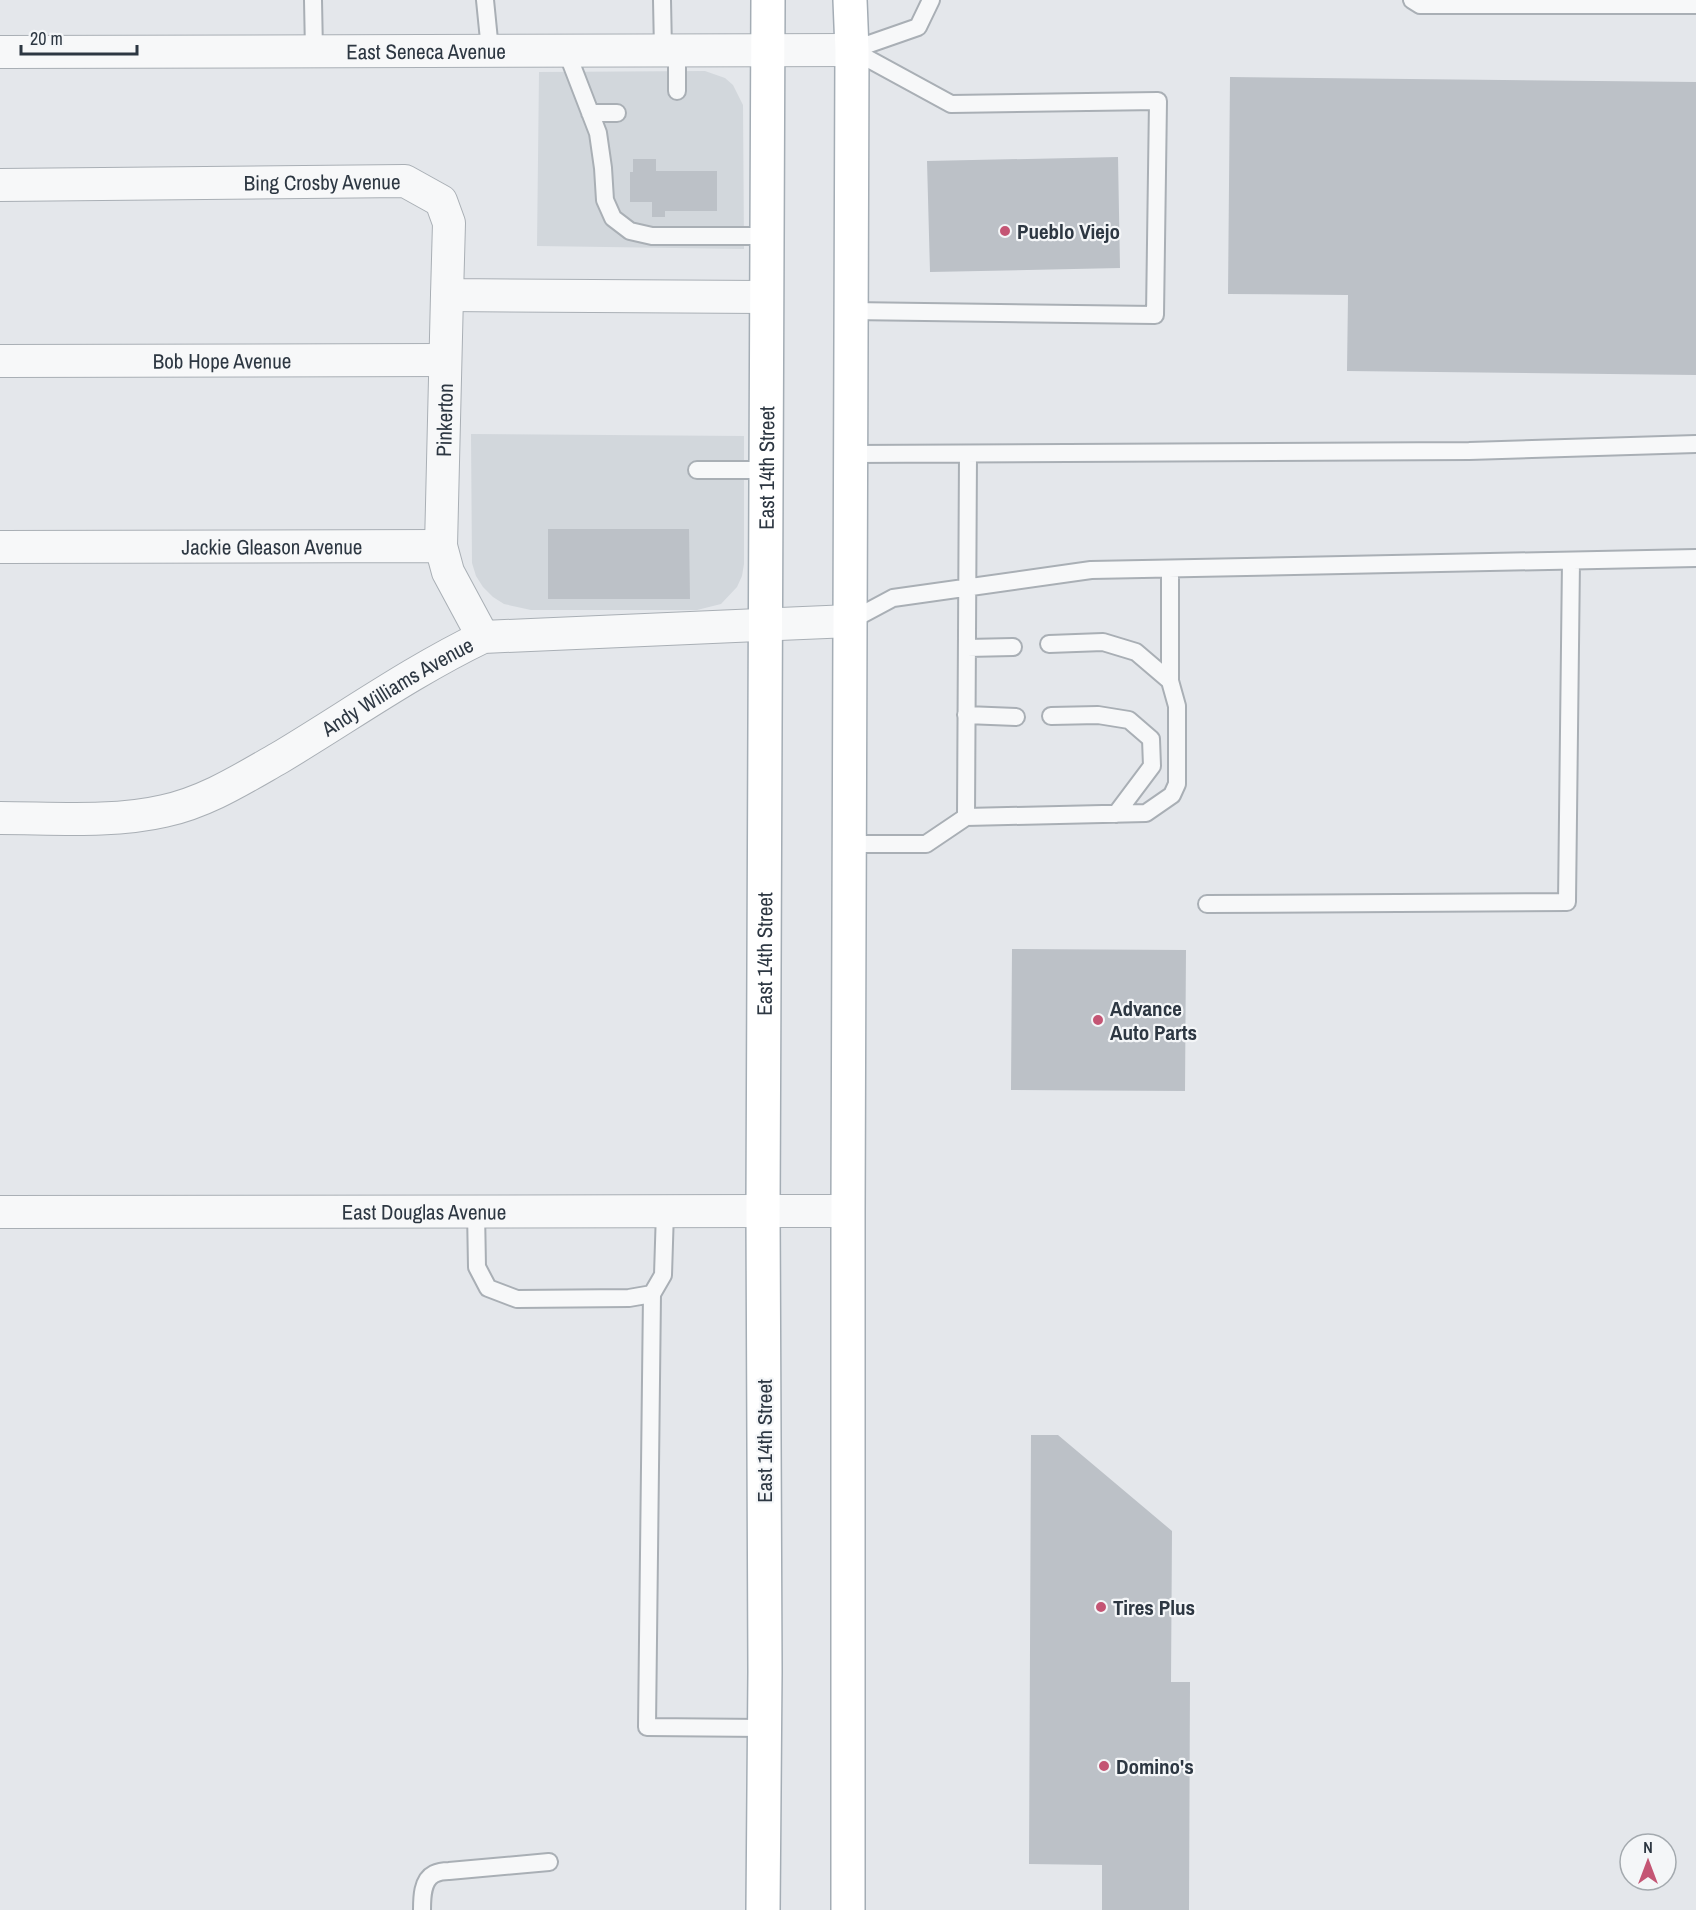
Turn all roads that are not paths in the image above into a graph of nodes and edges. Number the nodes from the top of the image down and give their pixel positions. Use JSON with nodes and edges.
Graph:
{"nodes":[{"id":1,"x":313,"y":0,"type":"edge"},
{"id":2,"x":485,"y":0,"type":"edge"},
{"id":3,"x":662,"y":0,"type":"edge"},
{"id":4,"x":768,"y":0,"type":"edge"},
{"id":5,"x":850,"y":0,"type":"edge"},
{"id":6,"x":931,"y":0,"type":"edge"},
{"id":7,"x":1412,"y":0,"type":"edge"},
{"id":8,"x":1696,"y":4,"type":"edge"},
{"id":9,"x":490,"y":50,"type":"junction"},
{"id":10,"x":566,"y":50,"type":"junction"},
{"id":11,"x":670,"y":50,"type":"junction"},
{"id":12,"x":767,"y":50,"type":"junction"},
{"id":13,"x":852,"y":50,"type":"junction"},
{"id":14,"x":0,"y":51,"type":"edge"},
{"id":15,"x":314,"y":51,"type":"junction"},
{"id":16,"x":676,"y":91,"type":"dead end"},
{"id":17,"x":590,"y":113,"type":"junction"},
{"id":18,"x":616,"y":113,"type":"dead end"},
{"id":19,"x":0,"y":185,"type":"edge"},
{"id":20,"x":766,"y":236,"type":"junction"},
{"id":21,"x":447,"y":295,"type":"junction"},
{"id":22,"x":765,"y":297,"type":"junction"},
{"id":23,"x":850,"y":311,"type":"junction"},
{"id":24,"x":445,"y":360,"type":"junction"},
{"id":25,"x":0,"y":361,"type":"edge"},
{"id":26,"x":1696,"y":444,"type":"edge"},
{"id":27,"x":850,"y":454,"type":"junction"},
{"id":28,"x":968,"y":454,"type":"junction"},
{"id":29,"x":697,"y":470,"type":"dead end"},
{"id":30,"x":765,"y":470,"type":"junction"},
{"id":31,"x":441,"y":546,"type":"junction"},
{"id":32,"x":0,"y":547,"type":"edge"},
{"id":33,"x":1696,"y":558,"type":"edge"},
{"id":34,"x":1571,"y":561,"type":"junction"},
{"id":35,"x":1170,"y":568,"type":"junction"},
{"id":36,"x":968,"y":588,"type":"junction"},
{"id":37,"x":850,"y":621,"type":"junction"},
{"id":38,"x":765,"y":624,"type":"junction"},
{"id":39,"x":483,"y":638,"type":"junction"},
{"id":40,"x":1049,"y":644,"type":"dead end"},
{"id":41,"x":1013,"y":647,"type":"dead end"},
{"id":42,"x":967,"y":648,"type":"junction"},
{"id":43,"x":1170,"y":681,"type":"junction"},
{"id":44,"x":966,"y":716,"type":"junction"},
{"id":45,"x":1051,"y":716,"type":"dead end"},
{"id":46,"x":1016,"y":717,"type":"dead end"},
{"id":47,"x":1116,"y":814,"type":"junction"},
{"id":48,"x":966,"y":817,"type":"junction"},
{"id":49,"x":0,"y":818,"type":"edge"},
{"id":50,"x":850,"y":844,"type":"junction"},
{"id":51,"x":1208,"y":904,"type":"dead end"},
{"id":52,"x":476,"y":1211,"type":"junction"},
{"id":53,"x":665,"y":1211,"type":"junction"},
{"id":54,"x":763,"y":1211,"type":"junction"},
{"id":55,"x":848,"y":1211,"type":"junction"},
{"id":56,"x":0,"y":1212,"type":"edge"},
{"id":57,"x":652,"y":1294,"type":"junction"},
{"id":58,"x":764,"y":1728,"type":"junction"},
{"id":59,"x":549,"y":1862,"type":"dead end"},
{"id":60,"x":422,"y":1910,"type":"edge"},
{"id":61,"x":764,"y":1910,"type":"edge"},
{"id":62,"x":848,"y":1910,"type":"edge"}],
"edges":[{"from":1,"to":15,"type":"lane"},
{"from":2,"to":9,"type":"lane"},
{"from":3,"to":11,"type":"lane"},
{"from":4,"to":12,"type":"main road","name":"East 14th Street"},
{"from":5,"to":13,"type":"main road"},
{"from":6,"to":13,"type":"lane"},
{"from":7,"to":8,"type":"lane"},
{"from":9,"to":10,"type":"street","name":"East Seneca Avenue"},
{"from":9,"to":15,"type":"street","name":"East Seneca Avenue"},
{"from":10,"to":11,"type":"street","name":"East Seneca Avenue"},
{"from":10,"to":17,"type":"lane"},
{"from":11,"to":12,"type":"street","name":"East Seneca Avenue"},
{"from":11,"to":16,"type":"lane"},
{"from":12,"to":13,"type":"street","name":"East Seneca Avenue"},
{"from":12,"to":20,"type":"main road","name":"East 14th Street"},
{"from":13,"to":23,"type":"main road"},
{"from":13,"to":23,"type":"lane"},
{"from":14,"to":15,"type":"street","name":"East Seneca Avenue"},
{"from":17,"to":18,"type":"lane"},
{"from":17,"to":20,"type":"lane"},
{"from":19,"to":21,"type":"street","name":"Bing Crosby Avenue"},
{"from":20,"to":22,"type":"main road","name":"East 14th Street"},
{"from":21,"to":22,"type":"street"},
{"from":21,"to":24,"type":"street","name":"Pinkerton"},
{"from":22,"to":30,"type":"main road","name":"East 14th Street"},
{"from":23,"to":27,"type":"main road"},
{"from":24,"to":25,"type":"street","name":"Bob Hope Avenue"},
{"from":24,"to":31,"type":"street","name":"Pinkerton"},
{"from":26,"to":28,"type":"lane"},
{"from":27,"to":28,"type":"lane"},
{"from":27,"to":37,"type":"main road"},
{"from":28,"to":36,"type":"lane"},
{"from":29,"to":30,"type":"lane"},
{"from":30,"to":38,"type":"main road","name":"East 14th Street"},
{"from":31,"to":32,"type":"street","name":"Jackie Gleason Avenue"},
{"from":31,"to":39,"type":"street"},
{"from":33,"to":34,"type":"lane"},
{"from":34,"to":35,"type":"lane"},
{"from":34,"to":51,"type":"lane"},
{"from":35,"to":36,"type":"lane"},
{"from":35,"to":43,"type":"lane"},
{"from":36,"to":37,"type":"lane"},
{"from":36,"to":42,"type":"lane"},
{"from":37,"to":38,"type":"street","name":"Andy Williams Avenue"},
{"from":37,"to":50,"type":"main road"},
{"from":38,"to":39,"type":"street","name":"Andy Williams Avenue"},
{"from":38,"to":54,"type":"main road","name":"East 14th Street"},
{"from":39,"to":49,"type":"street","name":"Andy Williams Avenue"},
{"from":40,"to":43,"type":"lane"},
{"from":41,"to":42,"type":"lane"},
{"from":42,"to":44,"type":"lane"},
{"from":43,"to":47,"type":"lane"},
{"from":44,"to":46,"type":"lane"},
{"from":44,"to":48,"type":"lane"},
{"from":45,"to":47,"type":"lane"},
{"from":47,"to":48,"type":"lane"},
{"from":48,"to":50,"type":"lane"},
{"from":50,"to":55,"type":"main road"},
{"from":52,"to":53,"type":"street","name":"East Douglas Avenue"},
{"from":52,"to":56,"type":"street","name":"East Douglas Avenue"},
{"from":52,"to":57,"type":"lane"},
{"from":53,"to":54,"type":"street","name":"East Douglas Avenue"},
{"from":53,"to":57,"type":"lane"},
{"from":54,"to":55,"type":"street","name":"East Douglas Avenue"},
{"from":54,"to":58,"type":"main road","name":"East 14th Street"},
{"from":55,"to":62,"type":"main road"},
{"from":57,"to":58,"type":"lane"},
{"from":58,"to":61,"type":"main road","name":"East 14th Street"},
{"from":59,"to":60,"type":"lane"}]}
